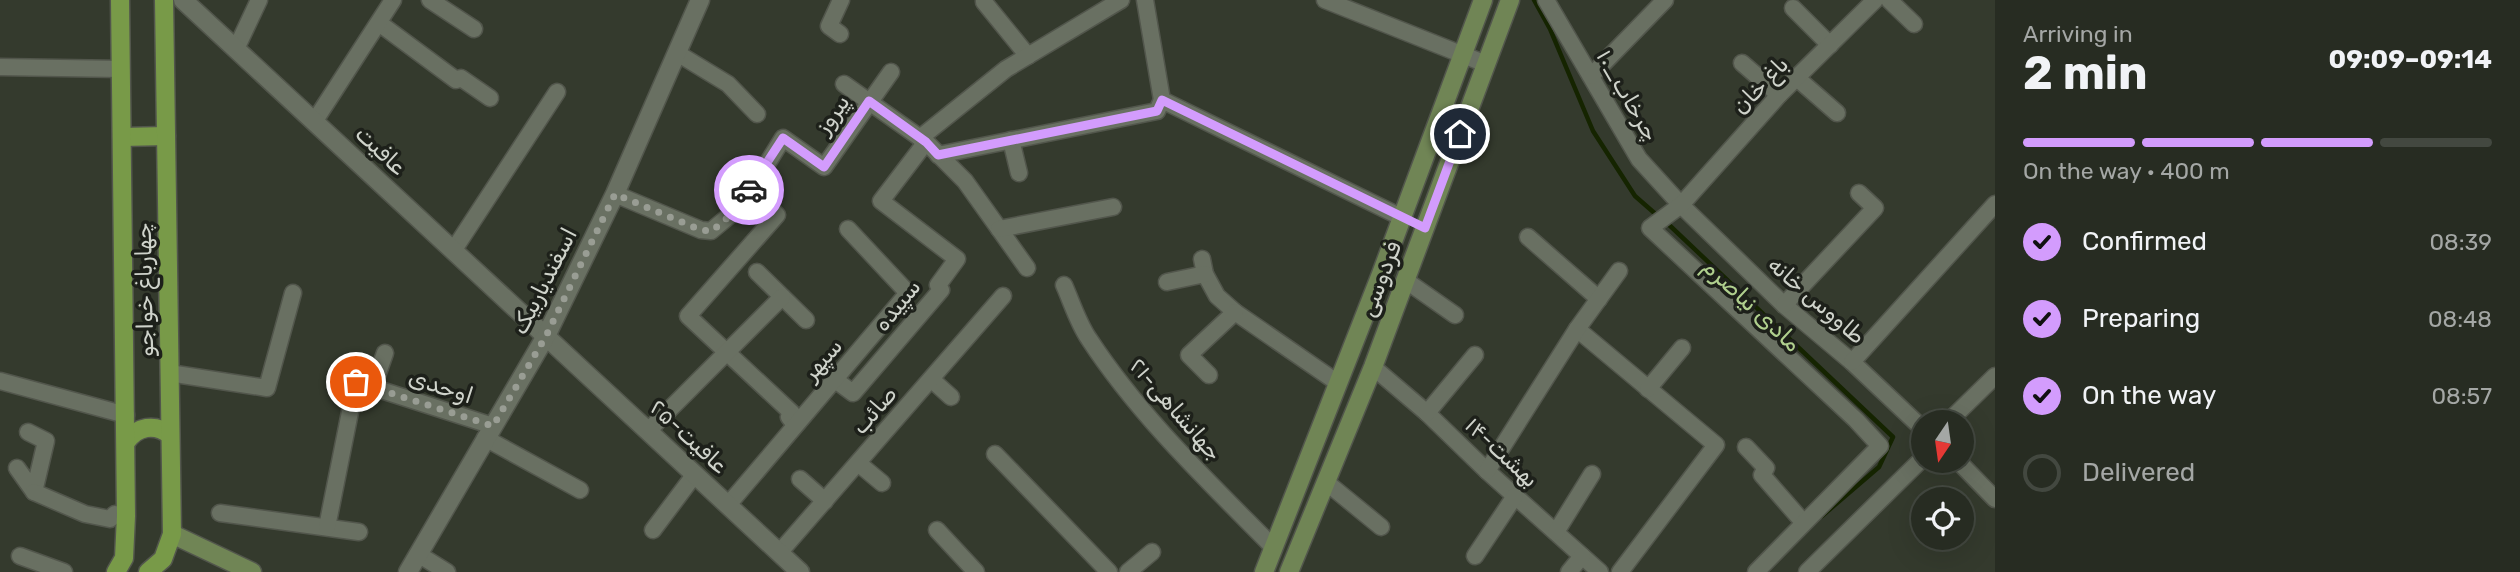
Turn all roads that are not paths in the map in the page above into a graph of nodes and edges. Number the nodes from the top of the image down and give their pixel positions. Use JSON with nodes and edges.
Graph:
{"nodes":[{"id":1,"x":120,"y":0,"type":"edge"},
{"id":2,"x":164,"y":0,"type":"edge"},
{"id":3,"x":183,"y":0,"type":"edge"},
{"id":4,"x":259,"y":0,"type":"edge"},
{"id":5,"x":393,"y":0,"type":"edge"},
{"id":6,"x":430,"y":0,"type":"edge"},
{"id":7,"x":700,"y":0,"type":"edge"},
{"id":8,"x":841,"y":0,"type":"edge"},
{"id":9,"x":984,"y":0,"type":"edge"},
{"id":10,"x":1121,"y":0,"type":"edge"},
{"id":11,"x":1145,"y":0,"type":"edge"},
{"id":12,"x":1483,"y":0,"type":"edge"},
{"id":13,"x":1510,"y":0,"type":"edge"},
{"id":14,"x":1546,"y":0,"type":"edge"},
{"id":15,"x":1665,"y":0,"type":"edge"},
{"id":16,"x":1889,"y":0,"type":"edge"},
{"id":17,"x":1325,"y":1,"type":"edge"},
{"id":18,"x":1872,"y":1,"type":"edge"},
{"id":19,"x":1793,"y":8,"type":"dead end"},
{"id":20,"x":379,"y":23,"type":"junction"},
{"id":21,"x":1914,"y":24,"type":"dead end"},
{"id":22,"x":474,"y":29,"type":"dead end"},
{"id":23,"x":839,"y":34,"type":"dead end"},
{"id":24,"x":1830,"y":45,"type":"junction"},
{"id":25,"x":236,"y":49,"type":"junction"},
{"id":26,"x":677,"y":53,"type":"junction"},
{"id":27,"x":1463,"y":55,"type":"junction"},
{"id":28,"x":1028,"y":56,"type":"junction"},
{"id":29,"x":1742,"y":63,"type":"dead end"},
{"id":30,"x":1486,"y":64,"type":"junction"},
{"id":31,"x":0,"y":67,"type":"edge"},
{"id":32,"x":121,"y":69,"type":"junction"},
{"id":33,"x":891,"y":72,"type":"dead end"},
{"id":34,"x":1591,"y":76,"type":"junction"},
{"id":35,"x":1798,"y":79,"type":"junction"},
{"id":36,"x":844,"y":84,"type":"dead end"},
{"id":37,"x":558,"y":92,"type":"dead end"},
{"id":38,"x":1779,"y":95,"type":"junction"},
{"id":39,"x":490,"y":98,"type":"dead end"},
{"id":40,"x":1162,"y":100,"type":"junction"},
{"id":41,"x":869,"y":101,"type":"junction"},
{"id":42,"x":1837,"y":113,"type":"dead end"},
{"id":43,"x":757,"y":114,"type":"dead end"},
{"id":44,"x":314,"y":122,"type":"junction"},
{"id":45,"x":122,"y":136,"type":"junction"},
{"id":46,"x":166,"y":136,"type":"junction"},
{"id":47,"x":923,"y":140,"type":"junction"},
{"id":48,"x":1011,"y":140,"type":"junction"},
{"id":49,"x":938,"y":155,"type":"junction"},
{"id":50,"x":1019,"y":173,"type":"dead end"},
{"id":51,"x":750,"y":189,"type":"junction"},
{"id":52,"x":1859,"y":193,"type":"dead end"},
{"id":53,"x":615,"y":194,"type":"junction"},
{"id":54,"x":1995,"y":204,"type":"edge"},
{"id":55,"x":1681,"y":205,"type":"junction"},
{"id":56,"x":1113,"y":206,"type":"dead end"},
{"id":57,"x":1403,"y":218,"type":"junction"},
{"id":58,"x":1425,"y":228,"type":"junction"},
{"id":59,"x":848,"y":229,"type":"dead end"},
{"id":60,"x":999,"y":229,"type":"junction"},
{"id":61,"x":1528,"y":237,"type":"dead end"},
{"id":62,"x":453,"y":250,"type":"junction"},
{"id":63,"x":1027,"y":268,"type":"dead end"},
{"id":64,"x":1619,"y":271,"type":"dead end"},
{"id":65,"x":757,"y":272,"type":"dead end"},
{"id":66,"x":1405,"y":280,"type":"junction"},
{"id":67,"x":1167,"y":282,"type":"dead end"},
{"id":68,"x":1064,"y":285,"type":"dead end"},
{"id":69,"x":293,"y":293,"type":"dead end"},
{"id":70,"x":1003,"y":296,"type":"dead end"},
{"id":71,"x":782,"y":297,"type":"junction"},
{"id":72,"x":1599,"y":299,"type":"junction"},
{"id":73,"x":1784,"y":305,"type":"junction"},
{"id":74,"x":1236,"y":312,"type":"junction"},
{"id":75,"x":1455,"y":315,"type":"dead end"},
{"id":76,"x":806,"y":320,"type":"dead end"},
{"id":77,"x":1577,"y":330,"type":"junction"},
{"id":78,"x":546,"y":336,"type":"junction"},
{"id":79,"x":1682,"y":348,"type":"dead end"},
{"id":80,"x":728,"y":352,"type":"junction"},
{"id":81,"x":385,"y":353,"type":"dead end"},
{"id":82,"x":1475,"y":355,"type":"dead end"},
{"id":83,"x":1852,"y":362,"type":"junction"},
{"id":84,"x":1373,"y":367,"type":"junction"},
{"id":85,"x":169,"y":373,"type":"junction"},
{"id":86,"x":1209,"y":375,"type":"dead end"},
{"id":87,"x":1995,"y":376,"type":"edge"},
{"id":88,"x":834,"y":379,"type":"junction"},
{"id":89,"x":931,"y":379,"type":"junction"},
{"id":90,"x":0,"y":381,"type":"edge"},
{"id":91,"x":1338,"y":383,"type":"junction"},
{"id":92,"x":373,"y":387,"type":"junction"},
{"id":93,"x":1648,"y":389,"type":"junction"},
{"id":94,"x":951,"y":397,"type":"dead end"},
{"id":95,"x":1960,"y":410,"type":"edge"},
{"id":96,"x":1427,"y":412,"type":"junction"},
{"id":97,"x":126,"y":415,"type":"junction"},
{"id":98,"x":1911,"y":418,"type":"edge"},
{"id":99,"x":795,"y":425,"type":"junction"},
{"id":100,"x":648,"y":431,"type":"junction"},
{"id":101,"x":28,"y":432,"type":"dead end"},
{"id":102,"x":489,"y":432,"type":"junction"},
{"id":103,"x":170,"y":435,"type":"junction"},
{"id":104,"x":126,"y":442,"type":"junction"},
{"id":105,"x":1746,"y":447,"type":"dead end"},
{"id":106,"x":995,"y":454,"type":"dead end"},
{"id":107,"x":858,"y":463,"type":"junction"},
{"id":108,"x":17,"y":468,"type":"dead end"},
{"id":109,"x":1911,"y":470,"type":"edge"},
{"id":110,"x":1487,"y":471,"type":"junction"},
{"id":111,"x":1970,"y":473,"type":"edge"},
{"id":112,"x":695,"y":474,"type":"junction"},
{"id":113,"x":1592,"y":474,"type":"dead end"},
{"id":114,"x":800,"y":479,"type":"dead end"},
{"id":115,"x":1326,"y":482,"type":"junction"},
{"id":116,"x":882,"y":483,"type":"dead end"},
{"id":117,"x":580,"y":490,"type":"dead end"},
{"id":118,"x":34,"y":492,"type":"junction"},
{"id":119,"x":1515,"y":496,"type":"junction"},
{"id":120,"x":1995,"y":499,"type":"edge"},
{"id":121,"x":825,"y":501,"type":"junction"},
{"id":122,"x":728,"y":505,"type":"junction"},
{"id":123,"x":220,"y":513,"type":"dead end"},
{"id":124,"x":126,"y":516,"type":"junction"},
{"id":125,"x":1803,"y":522,"type":"junction"},
{"id":126,"x":327,"y":527,"type":"junction"},
{"id":127,"x":1381,"y":527,"type":"dead end"},
{"id":128,"x":653,"y":530,"type":"dead end"},
{"id":129,"x":937,"y":530,"type":"dead end"},
{"id":130,"x":359,"y":532,"type":"dead end"},
{"id":131,"x":1556,"y":533,"type":"junction"},
{"id":132,"x":172,"y":534,"type":"junction"},
{"id":133,"x":1274,"y":548,"type":"junction"},
{"id":134,"x":1152,"y":552,"type":"dead end"},
{"id":135,"x":779,"y":553,"type":"junction"},
{"id":136,"x":418,"y":554,"type":"junction"},
{"id":137,"x":19,"y":556,"type":"dead end"},
{"id":138,"x":1475,"y":556,"type":"dead end"},
{"id":139,"x":1582,"y":556,"type":"junction"},
{"id":140,"x":120,"y":565,"type":"edge"},
{"id":141,"x":1816,"y":569,"type":"edge"},
{"id":142,"x":64,"y":572,"type":"edge"},
{"id":143,"x":145,"y":572,"type":"edge"},
{"id":144,"x":252,"y":572,"type":"edge"},
{"id":145,"x":408,"y":572,"type":"edge"},
{"id":146,"x":447,"y":572,"type":"edge"},
{"id":147,"x":800,"y":572,"type":"edge"},
{"id":148,"x":976,"y":572,"type":"edge"},
{"id":149,"x":1109,"y":572,"type":"edge"},
{"id":150,"x":1128,"y":572,"type":"edge"},
{"id":151,"x":1265,"y":572,"type":"edge"},
{"id":152,"x":1289,"y":572,"type":"edge"},
{"id":153,"x":1569,"y":572,"type":"edge"},
{"id":154,"x":1600,"y":572,"type":"edge"},
{"id":155,"x":1620,"y":572,"type":"edge"},
{"id":156,"x":1756,"y":572,"type":"edge"}],
"edges":[{"from":1,"to":32,"type":"main road","name":"چهارباغ خواجو"},
{"from":2,"to":46,"type":"main road","name":"چهارباغ خواجو"},
{"from":3,"to":25,"type":"street","name":"عافیت"},
{"from":4,"to":25,"type":"street"},
{"from":5,"to":20,"type":"street"},
{"from":6,"to":22,"type":"street"},
{"from":7,"to":26,"type":"street","name":"اسفندیاربیک"},
{"from":8,"to":23,"type":"street"},
{"from":9,"to":28,"type":"street"},
{"from":10,"to":28,"type":"street"},
{"from":11,"to":40,"type":"street"},
{"from":12,"to":27,"type":"main road","name":"فردوسی"},
{"from":13,"to":30,"type":"main road","name":"فردوسی"},
{"from":14,"to":34,"type":"street","name":"۱۰_چرخاب"},
{"from":15,"to":34,"type":"street"},
{"from":16,"to":21,"type":"street"},
{"from":17,"to":27,"type":"street"},
{"from":18,"to":24,"type":"street","name":"باغ خان"},
{"from":19,"to":24,"type":"street"},
{"from":20,"to":39,"type":"street"},
{"from":20,"to":44,"type":"street"},
{"from":24,"to":35,"type":"street","name":"باغ خان"},
{"from":25,"to":44,"type":"street","name":"عافیت"},
{"from":26,"to":43,"type":"street"},
{"from":26,"to":53,"type":"street","name":"اسفندیاربیک"},
{"from":27,"to":30,"type":"street"},
{"from":27,"to":57,"type":"main road","name":"فردوسی"},
{"from":28,"to":47,"type":"street"},
{"from":29,"to":38,"type":"street"},
{"from":30,"to":58,"type":"main road","name":"فردوسی"},
{"from":31,"to":32,"type":"street"},
{"from":32,"to":45,"type":"main road","name":"چهارباغ خواجو"},
{"from":33,"to":41,"type":"street","name":"پیروز"},
{"from":34,"to":55,"type":"street","name":"۱۰_چرخاب"},
{"from":35,"to":38,"type":"street","name":"باغ خان"},
{"from":35,"to":42,"type":"street"},
{"from":36,"to":41,"type":"street"},
{"from":37,"to":62,"type":"street"},
{"from":38,"to":55,"type":"street","name":"باغ خان"},
{"from":40,"to":48,"type":"street"},
{"from":40,"to":57,"type":"street"},
{"from":41,"to":47,"type":"street"},
{"from":41,"to":51,"type":"street","name":"پیروز"},
{"from":44,"to":62,"type":"street","name":"عافیت"},
{"from":45,"to":46,"type":"main road"},
{"from":45,"to":97,"type":"main road","name":"چهارباغ خواجو"},
{"from":46,"to":85,"type":"main road","name":"چهارباغ خواجو"},
{"from":47,"to":49,"type":"street"},
{"from":47,"to":88,"type":"street","name":"سپیده"},
{"from":48,"to":49,"type":"street"},
{"from":48,"to":50,"type":"street"},
{"from":49,"to":60,"type":"street"},
{"from":51,"to":53,"type":"street","name":"پیروز"},
{"from":51,"to":80,"type":"street"},
{"from":52,"to":73,"type":"street"},
{"from":53,"to":78,"type":"street","name":"اسفندیاربیک"},
{"from":54,"to":83,"type":"street"},
{"from":55,"to":73,"type":"street","name":"طاووس خانه"},
{"from":55,"to":125,"type":"street","name":"باغ خان"},
{"from":56,"to":60,"type":"street"},
{"from":57,"to":58,"type":"main road"},
{"from":57,"to":91,"type":"main road","name":"فردوسی"},
{"from":58,"to":66,"type":"main road","name":"فردوسی"},
{"from":59,"to":88,"type":"street","name":"سپهر"},
{"from":60,"to":63,"type":"street"},
{"from":61,"to":72,"type":"street"},
{"from":62,"to":78,"type":"street","name":"عافیت"},
{"from":64,"to":72,"type":"street"},
{"from":65,"to":71,"type":"street"},
{"from":66,"to":75,"type":"street"},
{"from":66,"to":84,"type":"main road","name":"فردوسی"},
{"from":67,"to":74,"type":"street"},
{"from":68,"to":133,"type":"street","name":"۲۱-جهانشاهی"},
{"from":69,"to":85,"type":"street"},
{"from":70,"to":89,"type":"street","name":"صائب"},
{"from":71,"to":76,"type":"street"},
{"from":71,"to":80,"type":"street"},
{"from":72,"to":77,"type":"street"},
{"from":73,"to":83,"type":"street","name":"طاووس خانه"},
{"from":74,"to":86,"type":"street"},
{"from":74,"to":91,"type":"street"},
{"from":77,"to":93,"type":"street"},
{"from":77,"to":110,"type":"street"},
{"from":78,"to":100,"type":"street","name":"۲۵-عافیت"},
{"from":78,"to":102,"type":"street","name":"اسفندیاربیک"},
{"from":79,"to":93,"type":"street"},
{"from":80,"to":99,"type":"street"},
{"from":80,"to":100,"type":"street"},
{"from":81,"to":92,"type":"street"},
{"from":82,"to":96,"type":"street"},
{"from":83,"to":98,"type":"street","name":"طاووس خانه"},
{"from":84,"to":96,"type":"street","name":"۱۴-بهشت"},
{"from":84,"to":115,"type":"main road","name":"فردوسی"},
{"from":85,"to":103,"type":"main road","name":"چهارباغ خواجو"},
{"from":87,"to":95,"type":"street"},
{"from":88,"to":99,"type":"street","name":"سپهر"},
{"from":89,"to":94,"type":"street"},
{"from":89,"to":107,"type":"street","name":"صائب"},
{"from":90,"to":97,"type":"street"},
{"from":91,"to":133,"type":"main road","name":"فردوسی"},
{"from":92,"to":102,"type":"street","name":"اوحدی"},
{"from":92,"to":126,"type":"street","name":"اوحدی"},
{"from":93,"to":155,"type":"street"},
{"from":96,"to":110,"type":"street","name":"۱۴-بهشت"},
{"from":97,"to":104,"type":"main road","name":"چهارباغ خواجو"},
{"from":99,"to":122,"type":"street","name":"سپهر"},
{"from":100,"to":112,"type":"street","name":"۲۵-عافیت"},
{"from":101,"to":118,"type":"street"},
{"from":102,"to":117,"type":"street","name":"اوحدی"},
{"from":102,"to":136,"type":"street","name":"اسفندیاربیک"},
{"from":103,"to":104,"type":"main road"},
{"from":103,"to":132,"type":"main road","name":"چهارباغ خواجو"},
{"from":104,"to":124,"type":"main road","name":"چهارباغ خواجو"},
{"from":105,"to":125,"type":"street"},
{"from":106,"to":149,"type":"street"},
{"from":107,"to":116,"type":"street"},
{"from":107,"to":121,"type":"street","name":"صائب"},
{"from":108,"to":118,"type":"street"},
{"from":109,"to":141,"type":"street"},
{"from":110,"to":119,"type":"street","name":"۱۴-بهشت"},
{"from":111,"to":120,"type":"street"},
{"from":112,"to":122,"type":"street","name":"۲۵-عافیت"},
{"from":112,"to":128,"type":"street"},
{"from":113,"to":131,"type":"street"},
{"from":114,"to":121,"type":"street"},
{"from":115,"to":127,"type":"street"},
{"from":115,"to":152,"type":"main road","name":"فردوسی"},
{"from":118,"to":124,"type":"street"},
{"from":119,"to":131,"type":"street","name":"۱۴-بهشت"},
{"from":119,"to":138,"type":"street"},
{"from":121,"to":135,"type":"street","name":"صائب"},
{"from":122,"to":135,"type":"street","name":"۲۵-عافیت"},
{"from":123,"to":126,"type":"street"},
{"from":124,"to":140,"type":"main road","name":"چهارباغ خواجو"},
{"from":125,"to":156,"type":"street"},
{"from":126,"to":130,"type":"street"},
{"from":129,"to":148,"type":"street"},
{"from":131,"to":139,"type":"street","name":"۱۴-بهشت"},
{"from":132,"to":143,"type":"main road","name":"چهارباغ خواجو"},
{"from":132,"to":144,"type":"main road"},
{"from":133,"to":151,"type":"main road","name":"فردوسی"},
{"from":134,"to":150,"type":"street"},
{"from":135,"to":147,"type":"street","name":"۲۵-عافیت"},
{"from":136,"to":145,"type":"street","name":"اسفندیاربیک"},
{"from":136,"to":146,"type":"street"},
{"from":137,"to":142,"type":"street"},
{"from":139,"to":153,"type":"street"},
{"from":139,"to":154,"type":"street","name":"۱۴-بهشت"},
{"from":140,"to":143,"type":"main road"}]}
